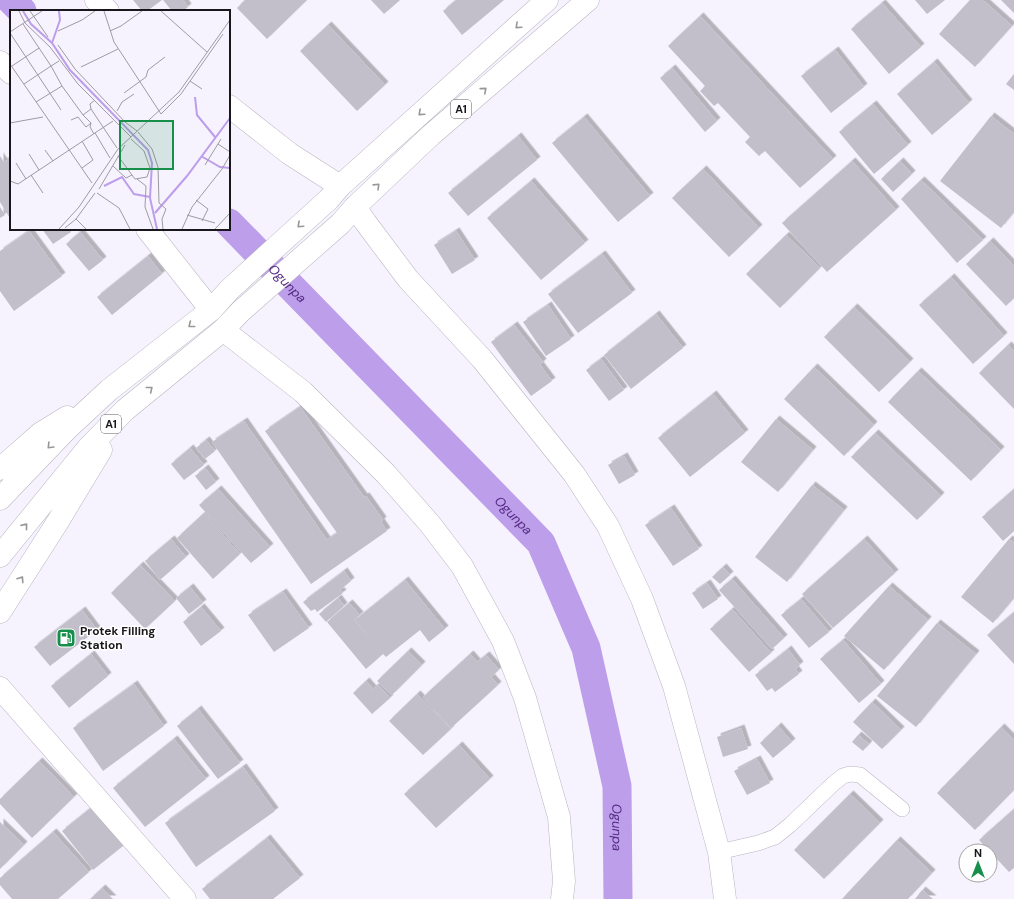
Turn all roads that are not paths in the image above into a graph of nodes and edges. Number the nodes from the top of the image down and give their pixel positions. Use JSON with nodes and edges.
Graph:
{"nodes":[{"id":1,"x":96,"y":0,"type":"edge"},
{"id":2,"x":547,"y":0,"type":"edge"},
{"id":3,"x":588,"y":0,"type":"edge"},
{"id":4,"x":107,"y":10,"type":"edge"},
{"id":5,"x":0,"y":62,"type":"edge"},
{"id":6,"x":10,"y":72,"type":"edge"},
{"id":7,"x":230,"y":107,"type":"edge"},
{"id":8,"x":335,"y":192,"type":"junction"},
{"id":9,"x":355,"y":207,"type":"junction"},
{"id":10,"x":148,"y":230,"type":"edge"},
{"id":11,"x":211,"y":310,"type":"junction"},
{"id":12,"x":222,"y":330,"type":"junction"},
{"id":13,"x":109,"y":390,"type":"junction"},
{"id":14,"x":125,"y":410,"type":"junction"},
{"id":15,"x":0,"y":469,"type":"edge"},
{"id":16,"x":0,"y":498,"type":"edge"},
{"id":17,"x":0,"y":556,"type":"edge"},
{"id":18,"x":0,"y":612,"type":"edge"},
{"id":19,"x":0,"y":688,"type":"edge"},
{"id":20,"x":902,"y":809,"type":"dead end"},
{"id":21,"x":719,"y":852,"type":"junction"},
{"id":22,"x":185,"y":899,"type":"edge"},
{"id":23,"x":562,"y":899,"type":"edge"},
{"id":24,"x":725,"y":899,"type":"edge"}],
"edges":[{"from":1,"to":4,"type":"main road"},
{"from":2,"to":8,"type":"main road","number":"A1","one_way":true},
{"from":9,"to":3,"type":"main road","number":"A1","one_way":true},
{"from":5,"to":6,"type":"main road"},
{"from":7,"to":8,"type":"main road"},
{"from":8,"to":11,"type":"main road","number":"A1","one_way":true},
{"from":9,"to":12,"type":"main road","number":"A1"},
{"from":9,"to":21,"type":"main road"},
{"from":10,"to":11,"type":"main road"},
{"from":11,"to":13,"type":"main road","number":"A1","one_way":true},
{"from":14,"to":12,"type":"main road","number":"A1","one_way":true},
{"from":12,"to":23,"type":"main road"},
{"from":13,"to":15,"type":"main road"},
{"from":13,"to":16,"type":"main road","number":"A1","one_way":true},
{"from":17,"to":14,"type":"main road","number":"A1","one_way":true},
{"from":18,"to":14,"type":"main road","one_way":true},
{"from":19,"to":22,"type":"main road"},
{"from":20,"to":21,"type":"lane"},
{"from":21,"to":24,"type":"main road"}]}
